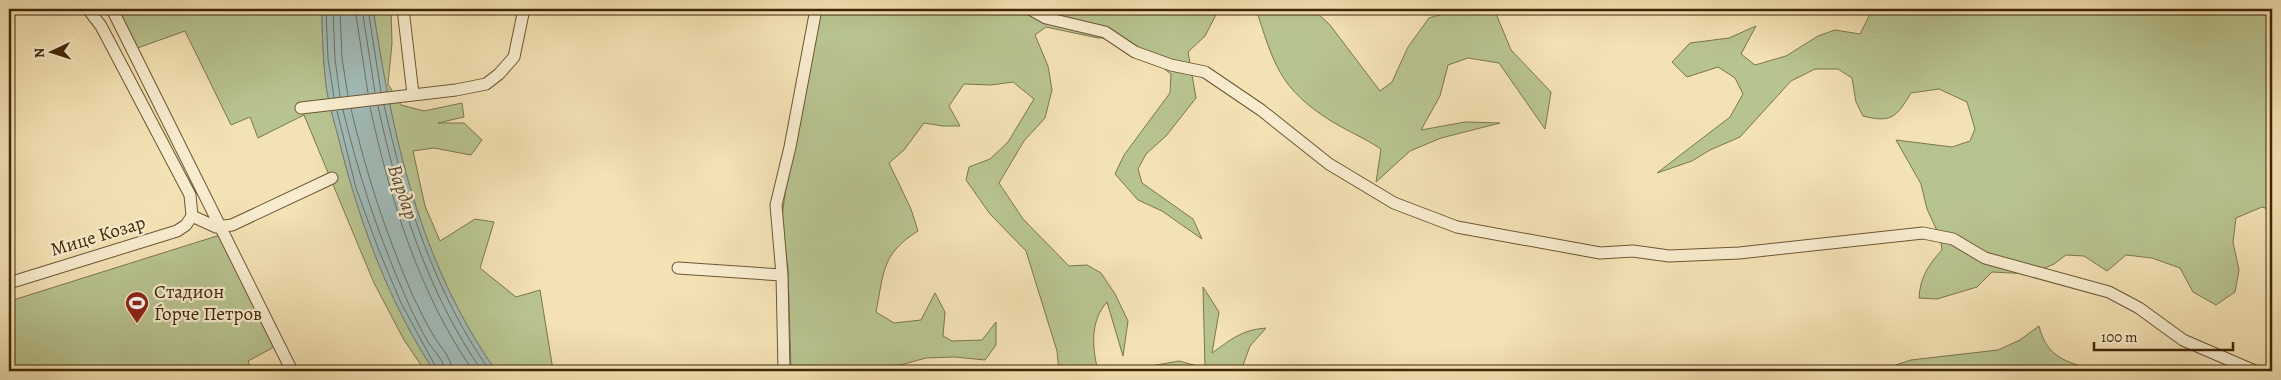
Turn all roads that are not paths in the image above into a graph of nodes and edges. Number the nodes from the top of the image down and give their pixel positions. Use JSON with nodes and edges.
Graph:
{"nodes":[{"id":1,"x":13,"y":9,"type":"edge"},
{"id":2,"x":88,"y":9,"type":"edge"},
{"id":3,"x":112,"y":9,"type":"edge"},
{"id":4,"x":403,"y":9,"type":"edge"},
{"id":5,"x":524,"y":9,"type":"edge"},
{"id":6,"x":816,"y":9,"type":"edge"},
{"id":7,"x":1030,"y":9,"type":"edge"},
{"id":8,"x":9,"y":10,"type":"edge"},
{"id":9,"x":409,"y":95,"type":"junction"},
{"id":10,"x":300,"y":108,"type":"dead end"},
{"id":11,"x":332,"y":178,"type":"dead end"},
{"id":12,"x":192,"y":216,"type":"junction"},
{"id":13,"x":222,"y":228,"type":"junction"},
{"id":14,"x":678,"y":268,"type":"dead end"},
{"id":15,"x":782,"y":276,"type":"junction"},
{"id":16,"x":9,"y":283,"type":"edge"},
{"id":17,"x":292,"y":371,"type":"edge"},
{"id":18,"x":784,"y":371,"type":"edge"},
{"id":19,"x":2255,"y":371,"type":"edge"}],
"edges":[{"from":1,"to":8,"type":"street"},
{"from":2,"to":12,"type":"street"},
{"from":3,"to":13,"type":"street"},
{"from":4,"to":9,"type":"street"},
{"from":5,"to":9,"type":"street"},
{"from":6,"to":15,"type":"street"},
{"from":7,"to":19,"type":"street"},
{"from":9,"to":10,"type":"street"},
{"from":11,"to":13,"type":"street"},
{"from":12,"to":13,"type":"street"},
{"from":12,"to":16,"type":"street","name":"Мице Козар"},
{"from":13,"to":17,"type":"street"},
{"from":14,"to":15,"type":"street"},
{"from":15,"to":18,"type":"street"}]}
